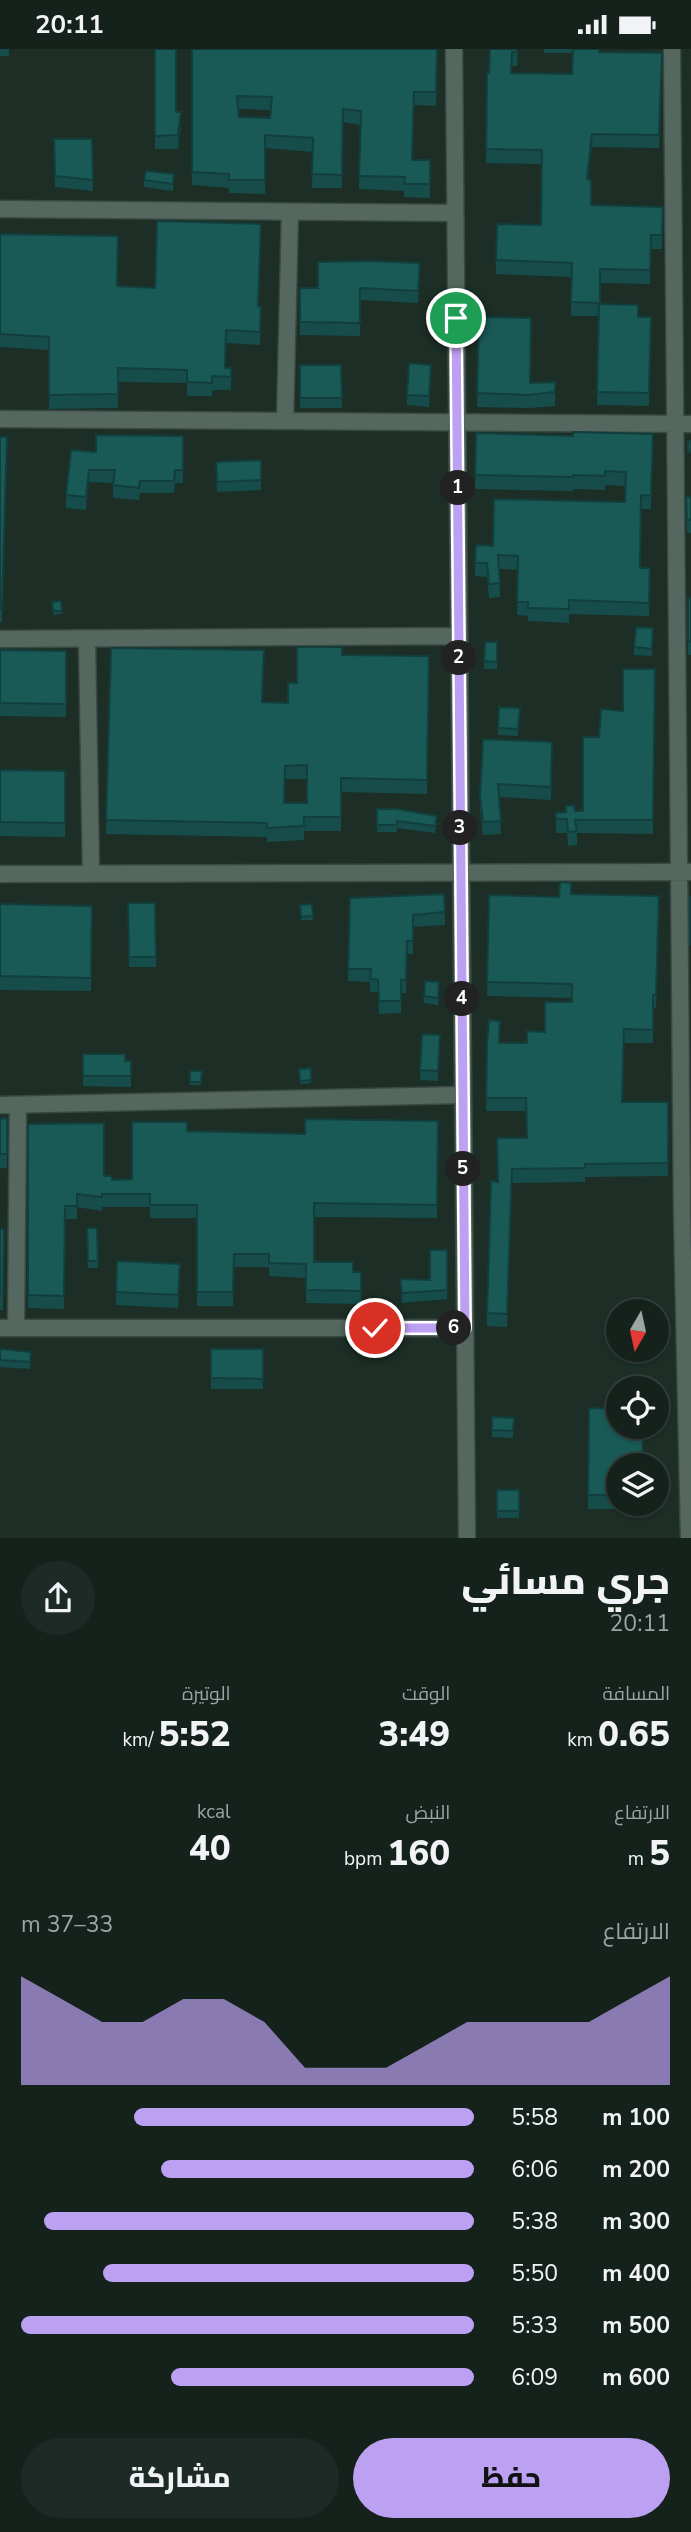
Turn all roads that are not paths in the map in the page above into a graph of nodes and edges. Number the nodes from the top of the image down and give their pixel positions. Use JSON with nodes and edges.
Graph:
{"nodes":[{"id":1,"x":454,"y":49,"type":"edge"},
{"id":2,"x":672,"y":49,"type":"edge"},
{"id":3,"x":0,"y":209,"type":"edge"},
{"id":4,"x":290,"y":212,"type":"junction"},
{"id":5,"x":455,"y":213,"type":"junction"},
{"id":6,"x":0,"y":419,"type":"edge"},
{"id":7,"x":285,"y":420,"type":"junction"},
{"id":8,"x":457,"y":422,"type":"junction"},
{"id":9,"x":684,"y":423,"type":"edge"},
{"id":10,"x":459,"y":636,"type":"junction"},
{"id":11,"x":0,"y":639,"type":"edge"},
{"id":12,"x":87,"y":640,"type":"junction"},
{"id":13,"x":461,"y":871,"type":"junction"},
{"id":14,"x":685,"y":872,"type":"edge"},
{"id":15,"x":91,"y":873,"type":"junction"},
{"id":16,"x":0,"y":874,"type":"edge"},
{"id":17,"x":463,"y":1095,"type":"junction"},
{"id":18,"x":0,"y":1105,"type":"edge"},
{"id":19,"x":18,"y":1105,"type":"junction"},
{"id":20,"x":687,"y":1213,"type":"edge"},
{"id":21,"x":8,"y":1327,"type":"edge"},
{"id":22,"x":465,"y":1328,"type":"junction"},
{"id":23,"x":467,"y":1538,"type":"edge"},
{"id":24,"x":689,"y":1538,"type":"edge"}],
"edges":[{"from":1,"to":5,"type":"street"},
{"from":2,"to":9,"type":"street"},
{"from":3,"to":4,"type":"street"},
{"from":4,"to":5,"type":"street"},
{"from":4,"to":7,"type":"street"},
{"from":5,"to":8,"type":"street"},
{"from":6,"to":7,"type":"street"},
{"from":7,"to":8,"type":"street"},
{"from":8,"to":9,"type":"street"},
{"from":8,"to":10,"type":"street"},
{"from":9,"to":14,"type":"street"},
{"from":10,"to":12,"type":"street"},
{"from":10,"to":13,"type":"street"},
{"from":11,"to":12,"type":"street"},
{"from":12,"to":15,"type":"street"},
{"from":13,"to":14,"type":"street"},
{"from":13,"to":15,"type":"street"},
{"from":13,"to":17,"type":"street"},
{"from":14,"to":20,"type":"street"},
{"from":15,"to":16,"type":"street"},
{"from":17,"to":19,"type":"street"},
{"from":17,"to":22,"type":"street"},
{"from":18,"to":19,"type":"street"},
{"from":19,"to":21,"type":"street"},
{"from":20,"to":24,"type":"street"},
{"from":21,"to":22,"type":"street"},
{"from":22,"to":23,"type":"street"}]}
